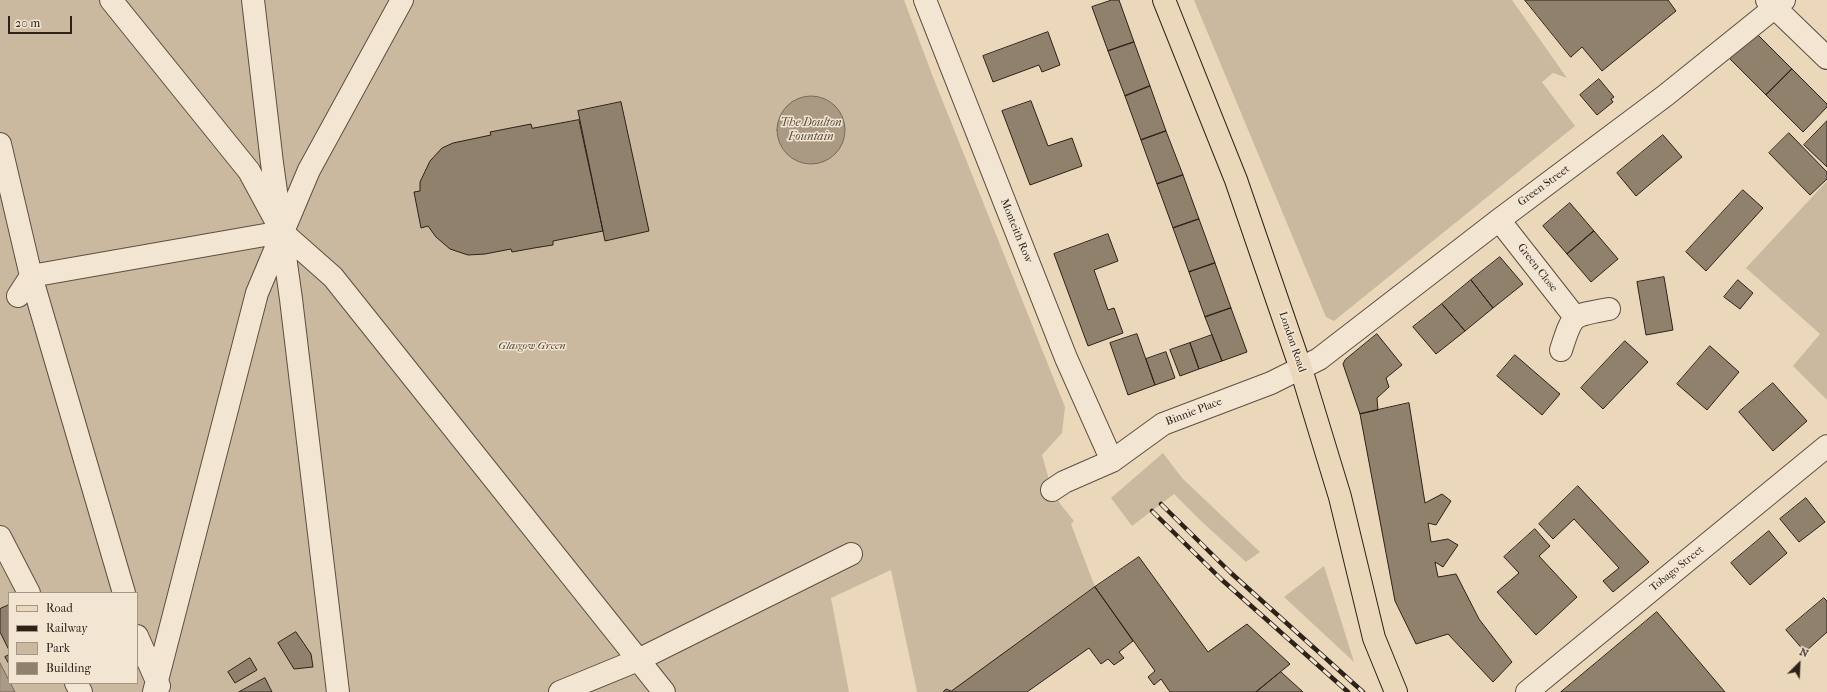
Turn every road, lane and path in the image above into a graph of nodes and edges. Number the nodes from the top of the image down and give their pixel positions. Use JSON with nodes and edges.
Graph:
{"nodes":[{"id":1,"x":111,"y":0,"type":"edge"},
{"id":2,"x":253,"y":0,"type":"edge"},
{"id":3,"x":402,"y":0,"type":"edge"},
{"id":4,"x":925,"y":0,"type":"edge"},
{"id":5,"x":1164,"y":0,"type":"edge"},
{"id":6,"x":1775,"y":2,"type":"edge"},
{"id":7,"x":1827,"y":58,"type":"edge"},
{"id":8,"x":0,"y":144,"type":"edge"},
{"id":9,"x":1499,"y":220,"type":"junction"},
{"id":10,"x":282,"y":232,"type":"junction"},
{"id":11,"x":31,"y":276,"type":"junction"},
{"id":12,"x":18,"y":296,"type":"dead end"},
{"id":13,"x":1609,"y":309,"type":"dead end"},
{"id":14,"x":1575,"y":317,"type":"junction"},
{"id":15,"x":1561,"y":350,"type":"dead end"},
{"id":16,"x":1301,"y":369,"type":"junction"},
{"id":17,"x":1827,"y":446,"type":"edge"},
{"id":18,"x":1112,"y":461,"type":"junction"},
{"id":19,"x":1052,"y":490,"type":"dead end"},
{"id":20,"x":0,"y":537,"type":"edge"},
{"id":21,"x":851,"y":554,"type":"dead end"},
{"id":22,"x":28,"y":592,"type":"edge"},
{"id":23,"x":124,"y":592,"type":"edge"},
{"id":24,"x":138,"y":639,"type":"edge"},
{"id":25,"x":638,"y":660,"type":"junction"},
{"id":26,"x":158,"y":689,"type":"edge"},
{"id":27,"x":338,"y":692,"type":"edge"},
{"id":28,"x":560,"y":692,"type":"edge"},
{"id":29,"x":664,"y":692,"type":"edge"},
{"id":30,"x":1396,"y":692,"type":"edge"},
{"id":31,"x":1528,"y":692,"type":"edge"}],
"edges":[{"from":1,"to":10,"type":"street"},
{"from":2,"to":10,"type":"street"},
{"from":3,"to":10,"type":"street"},
{"from":4,"to":18,"type":"street","name":"Monteith Row"},
{"from":5,"to":16,"type":"main road","name":"London Road"},
{"from":6,"to":7,"type":"street"},
{"from":6,"to":9,"type":"street","name":"Green Street"},
{"from":8,"to":11,"type":"street"},
{"from":9,"to":14,"type":"street","name":"Green Close"},
{"from":9,"to":16,"type":"street","name":"Green Street"},
{"from":10,"to":11,"type":"street"},
{"from":10,"to":25,"type":"street"},
{"from":10,"to":26,"type":"street"},
{"from":10,"to":27,"type":"street"},
{"from":11,"to":12,"type":"street"},
{"from":11,"to":23,"type":"street"},
{"from":13,"to":14,"type":"street"},
{"from":14,"to":15,"type":"street"},
{"from":16,"to":18,"type":"street","name":"Binnie Place"},
{"from":16,"to":30,"type":"main road","name":"London Road"},
{"from":17,"to":31,"type":"street","name":"Tobago Street"},
{"from":18,"to":19,"type":"street","name":"Binnie Place"},
{"from":20,"to":22,"type":"street"},
{"from":21,"to":25,"type":"street"},
{"from":24,"to":26,"type":"street"},
{"from":25,"to":28,"type":"street"},
{"from":25,"to":29,"type":"street"}]}
